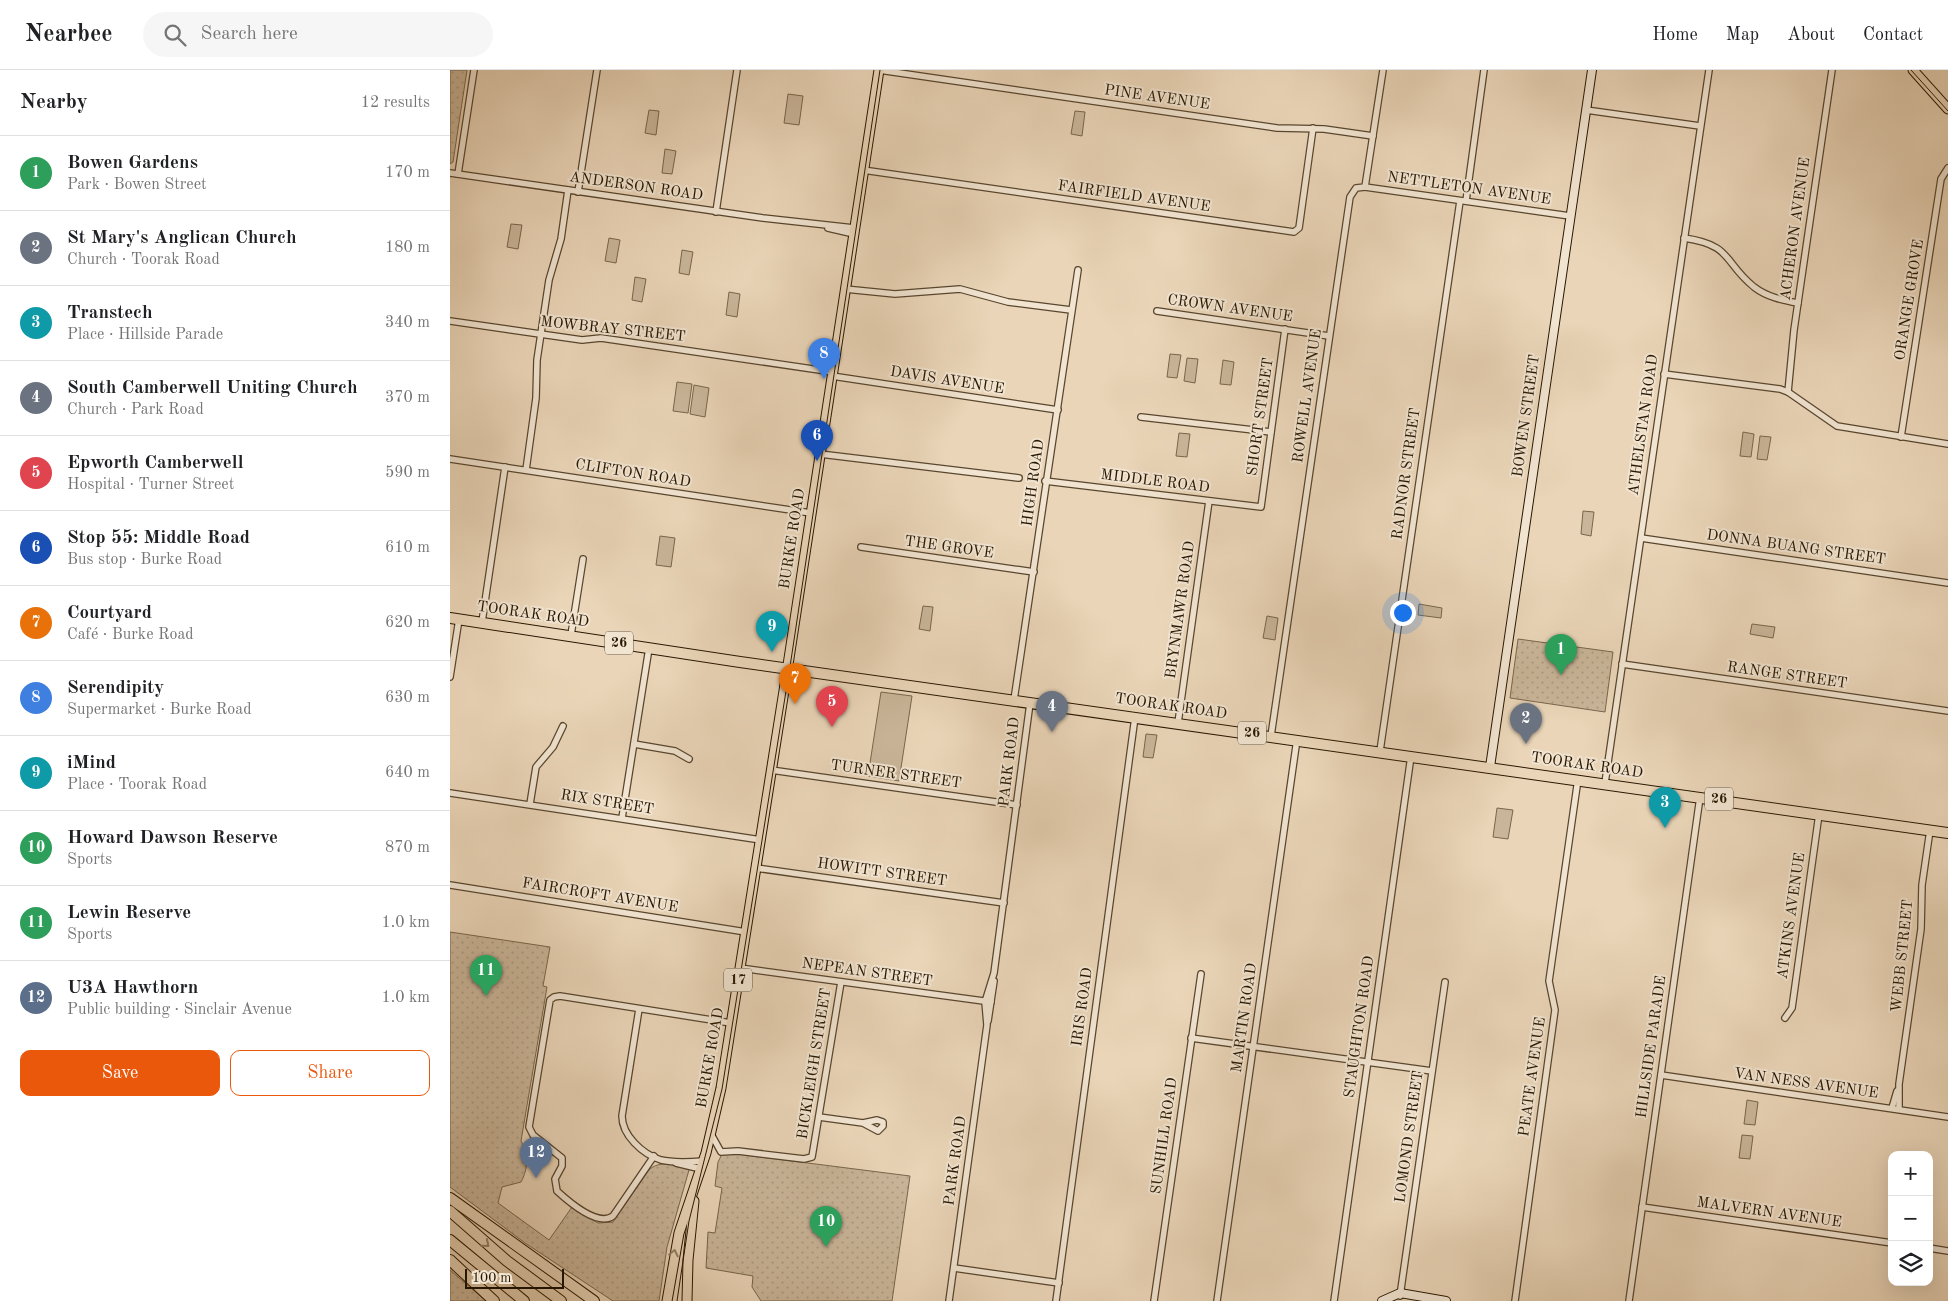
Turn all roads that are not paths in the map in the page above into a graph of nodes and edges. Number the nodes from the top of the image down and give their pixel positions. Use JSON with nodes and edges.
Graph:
{"nodes":[{"id":1,"x":474,"y":70,"type":"edge"},
{"id":2,"x":597,"y":70,"type":"edge"},
{"id":3,"x":737,"y":70,"type":"edge"},
{"id":4,"x":878,"y":70,"type":"edge"},
{"id":5,"x":1383,"y":70,"type":"edge"},
{"id":6,"x":1484,"y":70,"type":"edge"},
{"id":7,"x":1592,"y":70,"type":"edge"},
{"id":8,"x":1709,"y":70,"type":"edge"},
{"id":9,"x":1832,"y":70,"type":"edge"},
{"id":10,"x":1913,"y":70,"type":"edge"},
{"id":11,"x":1948,"y":109,"type":"edge"},
{"id":12,"x":1586,"y":110,"type":"junction"},
{"id":13,"x":1700,"y":126,"type":"junction"},
{"id":14,"x":1313,"y":128,"type":"junction"},
{"id":15,"x":1373,"y":136,"type":"junction"},
{"id":16,"x":1948,"y":168,"type":"edge"},
{"id":17,"x":863,"y":170,"type":"junction"},
{"id":18,"x":450,"y":173,"type":"edge"},
{"id":19,"x":458,"y":174,"type":"junction"},
{"id":20,"x":1365,"y":187,"type":"junction"},
{"id":21,"x":568,"y":190,"type":"junction"},
{"id":22,"x":578,"y":192,"type":"junction"},
{"id":23,"x":1463,"y":201,"type":"junction"},
{"id":24,"x":716,"y":212,"type":"junction"},
{"id":25,"x":1570,"y":216,"type":"junction"},
{"id":26,"x":854,"y":231,"type":"junction"},
{"id":27,"x":1684,"y":238,"type":"junction"},
{"id":28,"x":1078,"y":270,"type":"dead end"},
{"id":29,"x":845,"y":289,"type":"junction"},
{"id":30,"x":1798,"y":303,"type":"junction"},
{"id":31,"x":1071,"y":310,"type":"junction"},
{"id":32,"x":1157,"y":311,"type":"dead end"},
{"id":33,"x":450,"y":322,"type":"edge"},
{"id":34,"x":1285,"y":329,"type":"junction"},
{"id":35,"x":541,"y":335,"type":"junction"},
{"id":36,"x":1330,"y":336,"type":"junction"},
{"id":37,"x":832,"y":374,"type":"junction"},
{"id":38,"x":1664,"y":374,"type":"junction"},
{"id":39,"x":1788,"y":392,"type":"junction"},
{"id":40,"x":1058,"y":410,"type":"junction"},
{"id":41,"x":1141,"y":417,"type":"dead end"},
{"id":42,"x":1271,"y":432,"type":"junction"},
{"id":43,"x":1901,"y":437,"type":"junction"},
{"id":44,"x":1948,"y":444,"type":"edge"},
{"id":45,"x":820,"y":454,"type":"junction"},
{"id":46,"x":450,"y":459,"type":"edge"},
{"id":47,"x":505,"y":467,"type":"junction"},
{"id":48,"x":526,"y":470,"type":"junction"},
{"id":49,"x":1019,"y":478,"type":"dead end"},
{"id":50,"x":1046,"y":481,"type":"junction"},
{"id":51,"x":1209,"y":501,"type":"junction"},
{"id":52,"x":1261,"y":507,"type":"joint"},
{"id":53,"x":811,"y":513,"type":"junction"},
{"id":54,"x":1641,"y":538,"type":"junction"},
{"id":55,"x":861,"y":547,"type":"dead end"},
{"id":56,"x":583,"y":559,"type":"dead end"},
{"id":57,"x":1034,"y":572,"type":"junction"},
{"id":58,"x":1948,"y":583,"type":"edge"},
{"id":59,"x":455,"y":618,"type":"edge"},
{"id":60,"x":482,"y":622,"type":"junction"},
{"id":61,"x":572,"y":636,"type":"junction"},
{"id":62,"x":649,"y":648,"type":"junction"},
{"id":63,"x":1622,"y":664,"type":"junction"},
{"id":64,"x":788,"y":669,"type":"junction"},
{"id":65,"x":450,"y":677,"type":"edge"},
{"id":66,"x":1014,"y":700,"type":"junction"},
{"id":67,"x":1030,"y":703,"type":"junction"},
{"id":68,"x":1948,"y":712,"type":"edge"},
{"id":69,"x":1135,"y":717,"type":"junction"},
{"id":70,"x":1178,"y":723,"type":"junction"},
{"id":71,"x":563,"y":726,"type":"dead end"},
{"id":72,"x":1271,"y":736,"type":"junction"},
{"id":73,"x":1297,"y":740,"type":"junction"},
{"id":74,"x":634,"y":744,"type":"junction"},
{"id":75,"x":1380,"y":751,"type":"junction"},
{"id":76,"x":1411,"y":756,"type":"junction"},
{"id":77,"x":689,"y":759,"type":"dead end"},
{"id":78,"x":1490,"y":767,"type":"junction"},
{"id":79,"x":772,"y":770,"type":"junction"},
{"id":80,"x":1578,"y":779,"type":"junction"},
{"id":81,"x":1605,"y":783,"type":"junction"},
{"id":82,"x":450,"y":793,"type":"edge"},
{"id":83,"x":1700,"y":797,"type":"junction"},
{"id":84,"x":530,"y":804,"type":"junction"},
{"id":85,"x":1017,"y":806,"type":"junction"},
{"id":86,"x":1819,"y":814,"type":"junction"},
{"id":87,"x":622,"y":818,"type":"junction"},
{"id":88,"x":1930,"y":830,"type":"junction"},
{"id":89,"x":1948,"y":833,"type":"edge"},
{"id":90,"x":760,"y":840,"type":"junction"},
{"id":91,"x":756,"y":868,"type":"junction"},
{"id":92,"x":450,"y":885,"type":"edge"},
{"id":93,"x":1004,"y":903,"type":"junction"},
{"id":94,"x":746,"y":932,"type":"junction"},
{"id":95,"x":740,"y":968,"type":"junction"},
{"id":96,"x":1201,"y":974,"type":"dead end"},
{"id":97,"x":841,"y":982,"type":"junction"},
{"id":98,"x":1445,"y":982,"type":"dead end"},
{"id":99,"x":988,"y":1002,"type":"junction"},
{"id":100,"x":639,"y":1009,"type":"junction"},
{"id":101,"x":1785,"y":1018,"type":"dead end"},
{"id":102,"x":731,"y":1023,"type":"junction"},
{"id":103,"x":1191,"y":1038,"type":"junction"},
{"id":104,"x":1254,"y":1046,"type":"junction"},
{"id":105,"x":1368,"y":1063,"type":"junction"},
{"id":106,"x":1432,"y":1071,"type":"junction"},
{"id":107,"x":1661,"y":1075,"type":"junction"},
{"id":108,"x":1899,"y":1084,"type":"junction"},
{"id":109,"x":1892,"y":1108,"type":"junction"},
{"id":110,"x":1899,"y":1110,"type":"junction"},
{"id":111,"x":819,"y":1117,"type":"junction"},
{"id":112,"x":1948,"y":1117,"type":"edge"},
{"id":113,"x":863,"y":1123,"type":"dead end"},
{"id":114,"x":711,"y":1134,"type":"junction"},
{"id":115,"x":654,"y":1156,"type":"junction"},
{"id":116,"x":702,"y":1165,"type":"junction"},
{"id":117,"x":695,"y":1188,"type":"junction"},
{"id":118,"x":450,"y":1198,"type":"edge"},
{"id":119,"x":1642,"y":1207,"type":"junction"},
{"id":120,"x":450,"y":1211,"type":"edge"},
{"id":121,"x":450,"y":1240,"type":"edge"},
{"id":122,"x":1888,"y":1242,"type":"edge"},
{"id":123,"x":1933,"y":1249,"type":"edge"},
{"id":124,"x":1948,"y":1251,"type":"edge"},
{"id":125,"x":450,"y":1260,"type":"edge"},
{"id":126,"x":954,"y":1268,"type":"junction"},
{"id":127,"x":1059,"y":1283,"type":"junction"},
{"id":128,"x":1515,"y":1290,"type":"junction"},
{"id":129,"x":1400,"y":1295,"type":"junction"},
{"id":130,"x":494,"y":1301,"type":"edge"},
{"id":131,"x":524,"y":1301,"type":"edge"},
{"id":132,"x":560,"y":1301,"type":"edge"},
{"id":133,"x":594,"y":1301,"type":"edge"},
{"id":134,"x":667,"y":1301,"type":"edge"},
{"id":135,"x":687,"y":1301,"type":"edge"},
{"id":136,"x":949,"y":1301,"type":"edge"},
{"id":137,"x":1056,"y":1301,"type":"edge"},
{"id":138,"x":1154,"y":1301,"type":"edge"},
{"id":139,"x":1217,"y":1301,"type":"edge"},
{"id":140,"x":1334,"y":1301,"type":"edge"},
{"id":141,"x":1382,"y":1301,"type":"edge"},
{"id":142,"x":1390,"y":1301,"type":"edge"},
{"id":143,"x":1434,"y":1301,"type":"edge"},
{"id":144,"x":1446,"y":1301,"type":"edge"},
{"id":145,"x":1511,"y":1301,"type":"edge"},
{"id":146,"x":1515,"y":1301,"type":"edge"},
{"id":147,"x":1629,"y":1301,"type":"edge"}],
"edges":[{"from":1,"to":19,"type":"street"},
{"from":2,"to":22,"type":"street"},
{"from":3,"to":24,"type":"street"},
{"from":4,"to":14,"type":"street","name":"PINE AVENUE"},
{"from":4,"to":17,"type":"main road","name":"BURKE ROAD","number":"17"},
{"from":5,"to":15,"type":"street"},
{"from":6,"to":23,"type":"street","name":"RADNOR STREET"},
{"from":7,"to":12,"type":"street","name":"BOWEN STREET"},
{"from":8,"to":13,"type":"street","name":"ATHELSTAN ROAD"},
{"from":9,"to":30,"type":"street","name":"ACHERON AVENUE"},
{"from":10,"to":11,"type":"main road"},
{"from":12,"to":13,"type":"street"},
{"from":12,"to":25,"type":"street","name":"BOWEN STREET"},
{"from":13,"to":27,"type":"street","name":"ATHELSTAN ROAD"},
{"from":14,"to":15,"type":"street","name":"PINE AVENUE"},
{"from":14,"to":17,"type":"street","name":"FAIRFIELD AVENUE"},
{"from":15,"to":20,"type":"street"},
{"from":16,"to":43,"type":"street","name":"ORANGE GROVE"},
{"from":17,"to":26,"type":"main road","name":"BURKE ROAD","number":"17"},
{"from":18,"to":19,"type":"street","name":"ANDERSON ROAD"},
{"from":19,"to":21,"type":"street","name":"ANDERSON ROAD"},
{"from":20,"to":23,"type":"street","name":"NETTLETON AVENUE"},
{"from":20,"to":36,"type":"street","name":"ROWELL AVENUE"},
{"from":21,"to":22,"type":"street","name":"ANDERSON ROAD"},
{"from":21,"to":35,"type":"street"},
{"from":22,"to":24,"type":"street","name":"ANDERSON ROAD"},
{"from":23,"to":25,"type":"street","name":"NETTLETON AVENUE"},
{"from":23,"to":75,"type":"street","name":"RADNOR STREET"},
{"from":24,"to":26,"type":"street","name":"ANDERSON ROAD"},
{"from":25,"to":78,"type":"street","name":"BOWEN STREET"},
{"from":26,"to":29,"type":"main road","name":"BURKE ROAD","number":"17"},
{"from":27,"to":30,"type":"street"},
{"from":27,"to":38,"type":"street","name":"ATHELSTAN ROAD"},
{"from":28,"to":31,"type":"street","name":"HIGH ROAD"},
{"from":29,"to":31,"type":"street"},
{"from":29,"to":37,"type":"main road","name":"BURKE ROAD","number":"17"},
{"from":30,"to":39,"type":"street","name":"ACHERON AVENUE"},
{"from":31,"to":40,"type":"street","name":"HIGH ROAD"},
{"from":32,"to":34,"type":"street","name":"CROWN AVENUE"},
{"from":33,"to":35,"type":"street","name":"MOWBRAY STREET"},
{"from":34,"to":36,"type":"street","name":"CROWN AVENUE"},
{"from":34,"to":42,"type":"street","name":"SHORT STREET"},
{"from":35,"to":37,"type":"street","name":"MOWBRAY STREET"},
{"from":35,"to":48,"type":"street"},
{"from":36,"to":72,"type":"street","name":"ROWELL AVENUE"},
{"from":37,"to":40,"type":"street","name":"DAVIS AVENUE"},
{"from":37,"to":45,"type":"main road","name":"BURKE ROAD","number":"17"},
{"from":38,"to":39,"type":"street"},
{"from":38,"to":54,"type":"street","name":"ATHELSTAN ROAD"},
{"from":39,"to":43,"type":"street"},
{"from":40,"to":50,"type":"street","name":"HIGH ROAD"},
{"from":41,"to":42,"type":"street"},
{"from":42,"to":52,"type":"street","name":"SHORT STREET"},
{"from":43,"to":44,"type":"street"},
{"from":45,"to":49,"type":"street"},
{"from":45,"to":53,"type":"main road","name":"BURKE ROAD","number":"17"},
{"from":46,"to":47,"type":"street","name":"CLIFTON ROAD"},
{"from":47,"to":48,"type":"street","name":"CLIFTON ROAD"},
{"from":47,"to":60,"type":"street"},
{"from":48,"to":53,"type":"street","name":"CLIFTON ROAD"},
{"from":50,"to":51,"type":"street","name":"MIDDLE ROAD"},
{"from":50,"to":57,"type":"street","name":"HIGH ROAD"},
{"from":51,"to":52,"type":"street","name":"MIDDLE ROAD"},
{"from":51,"to":70,"type":"street","name":"BRYNMAWR ROAD"},
{"from":53,"to":64,"type":"main road","name":"BURKE ROAD","number":"17"},
{"from":54,"to":58,"type":"street","name":"DONNA BUANG STREET"},
{"from":54,"to":63,"type":"street","name":"ATHELSTAN ROAD"},
{"from":55,"to":57,"type":"street","name":"THE GROVE"},
{"from":56,"to":61,"type":"street"},
{"from":57,"to":66,"type":"street","name":"HIGH ROAD"},
{"from":59,"to":60,"type":"highway","name":"TOORAK ROAD","number":"26"},
{"from":59,"to":65,"type":"street"},
{"from":60,"to":61,"type":"highway","name":"TOORAK ROAD","number":"26"},
{"from":61,"to":62,"type":"highway","name":"TOORAK ROAD","number":"26"},
{"from":62,"to":64,"type":"highway","name":"TOORAK ROAD","number":"26"},
{"from":62,"to":74,"type":"street"},
{"from":63,"to":68,"type":"street","name":"RANGE STREET"},
{"from":63,"to":81,"type":"street","name":"ATHELSTAN ROAD"},
{"from":64,"to":66,"type":"highway","name":"TOORAK ROAD","number":"26"},
{"from":64,"to":79,"type":"main road","name":"BURKE ROAD","number":"17"},
{"from":66,"to":67,"type":"highway","name":"TOORAK ROAD","number":"26"},
{"from":67,"to":69,"type":"highway","name":"TOORAK ROAD","number":"26"},
{"from":67,"to":85,"type":"street","name":"PARK ROAD"},
{"from":69,"to":70,"type":"highway","name":"TOORAK ROAD","number":"26"},
{"from":69,"to":127,"type":"street","name":"IRIS ROAD"},
{"from":70,"to":72,"type":"highway","name":"TOORAK ROAD","number":"26"},
{"from":71,"to":84,"type":"street"},
{"from":72,"to":73,"type":"highway","name":"TOORAK ROAD","number":"26"},
{"from":73,"to":75,"type":"highway","name":"TOORAK ROAD","number":"26"},
{"from":73,"to":104,"type":"street","name":"MARTIN ROAD"},
{"from":74,"to":77,"type":"street"},
{"from":74,"to":87,"type":"street"},
{"from":75,"to":76,"type":"highway","name":"TOORAK ROAD","number":"26"},
{"from":76,"to":78,"type":"highway","name":"TOORAK ROAD","number":"26"},
{"from":76,"to":105,"type":"street","name":"STAUGHTON ROAD"},
{"from":78,"to":80,"type":"highway","name":"TOORAK ROAD","number":"26"},
{"from":79,"to":85,"type":"street","name":"TURNER STREET"},
{"from":79,"to":90,"type":"main road","name":"BURKE ROAD","number":"17"},
{"from":80,"to":81,"type":"highway","name":"TOORAK ROAD","number":"26"},
{"from":80,"to":128,"type":"street","name":"PEATE AVENUE"},
{"from":81,"to":83,"type":"highway","name":"TOORAK ROAD","number":"26"},
{"from":82,"to":84,"type":"street","name":"RIX STREET"},
{"from":83,"to":86,"type":"highway","name":"TOORAK ROAD","number":"26"},
{"from":83,"to":107,"type":"street","name":"HILLSIDE PARADE"},
{"from":84,"to":87,"type":"street","name":"RIX STREET"},
{"from":85,"to":93,"type":"street","name":"PARK ROAD"},
{"from":86,"to":88,"type":"highway","name":"TOORAK ROAD","number":"26"},
{"from":86,"to":101,"type":"street","name":"ATKINS AVENUE"},
{"from":87,"to":90,"type":"street","name":"RIX STREET"},
{"from":88,"to":89,"type":"highway","name":"TOORAK ROAD","number":"26"},
{"from":88,"to":108,"type":"street","name":"WEBB STREET"},
{"from":90,"to":91,"type":"main road","name":"BURKE ROAD","number":"17"},
{"from":91,"to":93,"type":"street","name":"HOWITT STREET"},
{"from":91,"to":94,"type":"main road","name":"BURKE ROAD","number":"17"},
{"from":92,"to":94,"type":"street","name":"FAIRCROFT AVENUE"},
{"from":93,"to":99,"type":"street","name":"PARK ROAD"},
{"from":94,"to":95,"type":"main road","name":"BURKE ROAD","number":"17"},
{"from":95,"to":97,"type":"street","name":"NEPEAN STREET"},
{"from":95,"to":102,"type":"main road","name":"BURKE ROAD","number":"17"},
{"from":96,"to":103,"type":"street","name":"SUNHILL ROAD"},
{"from":97,"to":99,"type":"street","name":"NEPEAN STREET"},
{"from":97,"to":111,"type":"street","name":"BICKLEIGH STREET"},
{"from":98,"to":106,"type":"street","name":"LOMOND STREET"},
{"from":99,"to":126,"type":"street","name":"PARK ROAD"},
{"from":100,"to":102,"type":"street"},
{"from":100,"to":115,"type":"street"},
{"from":100,"to":115,"type":"street"},
{"from":102,"to":114,"type":"main road","name":"BURKE ROAD","number":"17"},
{"from":103,"to":104,"type":"street"},
{"from":103,"to":138,"type":"street","name":"SUNHILL ROAD"},
{"from":104,"to":105,"type":"street"},
{"from":104,"to":139,"type":"street","name":"MARTIN ROAD"},
{"from":105,"to":106,"type":"street"},
{"from":105,"to":140,"type":"street","name":"STAUGHTON ROAD"},
{"from":106,"to":129,"type":"street","name":"LOMOND STREET"},
{"from":107,"to":109,"type":"street","name":"VAN NESS AVENUE"},
{"from":107,"to":119,"type":"street","name":"HILLSIDE PARADE"},
{"from":108,"to":109,"type":"street","name":"WEBB STREET"},
{"from":108,"to":110,"type":"street","name":"WEBB STREET"},
{"from":109,"to":110,"type":"street","name":"VAN NESS AVENUE"},
{"from":110,"to":112,"type":"street","name":"VAN NESS AVENUE"},
{"from":111,"to":113,"type":"street"},
{"from":111,"to":114,"type":"street","name":"BICKLEIGH STREET"},
{"from":114,"to":116,"type":"main road","name":"BURKE ROAD","number":"17"},
{"from":115,"to":116,"type":"street"},
{"from":116,"to":117,"type":"main road","name":"BURKE ROAD","number":"17"},
{"from":134,"to":117,"type":"main road","name":"BURKE ROAD","number":"17","one_way":true},
{"from":117,"to":135,"type":"main road","name":"BURKE ROAD","number":"17"},
{"from":118,"to":133,"type":"highway"},
{"from":119,"to":122,"type":"street","name":"MALVERN AVENUE"},
{"from":119,"to":147,"type":"street","name":"HILLSIDE PARADE"},
{"from":120,"to":132,"type":"highway","one_way":true},
{"from":121,"to":131,"type":"highway"},
{"from":123,"to":124,"type":"street"},
{"from":125,"to":130,"type":"highway"},
{"from":126,"to":127,"type":"street"},
{"from":126,"to":136,"type":"street","name":"PARK ROAD"},
{"from":127,"to":137,"type":"street","name":"IRIS ROAD"},
{"from":128,"to":145,"type":"street","name":"PEATE AVENUE"},
{"from":128,"to":146,"type":"street","name":"PEATE AVENUE"},
{"from":129,"to":141,"type":"street"},
{"from":129,"to":142,"type":"street"},
{"from":129,"to":143,"type":"street"},
{"from":129,"to":144,"type":"street"}]}
